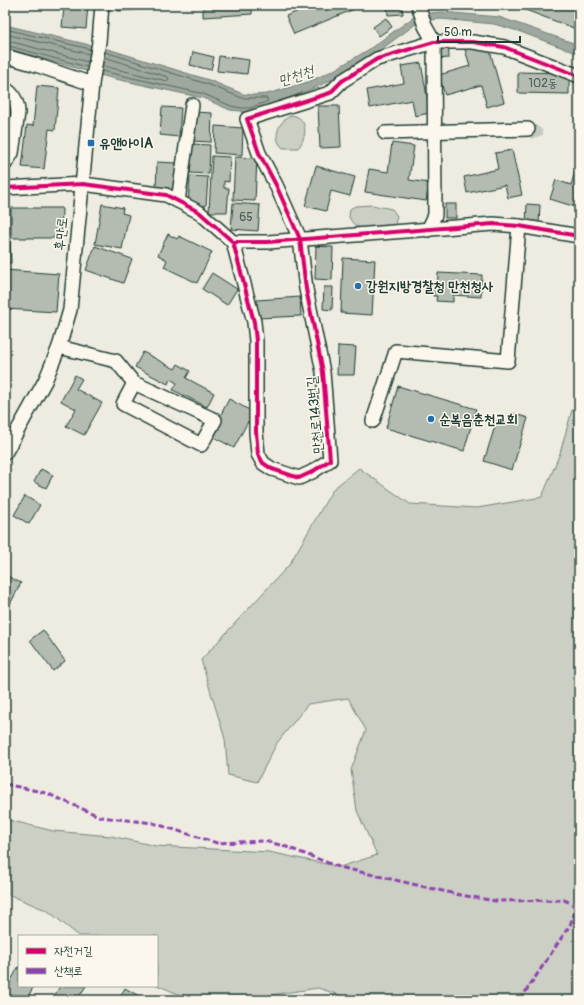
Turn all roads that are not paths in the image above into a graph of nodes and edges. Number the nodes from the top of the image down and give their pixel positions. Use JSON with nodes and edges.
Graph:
{"nodes":[{"id":1,"x":102,"y":5,"type":"edge"},
{"id":2,"x":418,"y":5,"type":"edge"},
{"id":3,"x":434,"y":42,"type":"junction"},
{"id":4,"x":5,"y":56,"type":"edge"},
{"id":5,"x":579,"y":76,"type":"edge"},
{"id":6,"x":93,"y":82,"type":"junction"},
{"id":7,"x":5,"y":89,"type":"edge"},
{"id":8,"x":192,"y":105,"type":"dead end"},
{"id":9,"x":528,"y":130,"type":"dead end"},
{"id":10,"x":434,"y":132,"type":"junction"},
{"id":11,"x":385,"y":133,"type":"dead end"},
{"id":12,"x":5,"y":164,"type":"edge"},
{"id":13,"x":83,"y":184,"type":"junction"},
{"id":14,"x":5,"y":188,"type":"edge"},
{"id":15,"x":178,"y":202,"type":"junction"},
{"id":16,"x":519,"y":226,"type":"junction"},
{"id":17,"x":428,"y":230,"type":"junction"},
{"id":18,"x":579,"y":236,"type":"edge"},
{"id":19,"x":300,"y":239,"type":"junction"},
{"id":20,"x":233,"y":242,"type":"junction"},
{"id":21,"x":59,"y":347,"type":"junction"},
{"id":22,"x":134,"y":383,"type":"junction"},
{"id":23,"x":373,"y":421,"type":"dead end"},
{"id":24,"x":5,"y":453,"type":"edge"}],
"edges":[{"from":1,"to":6,"type":"street","name":"후만로"},
{"from":2,"to":3,"type":"street"},
{"from":3,"to":5,"type":"street"},
{"from":3,"to":10,"type":"street"},
{"from":3,"to":19,"type":"street"},
{"from":4,"to":6,"type":"street"},
{"from":6,"to":13,"type":"street","name":"후만로"},
{"from":7,"to":12,"type":"street"},
{"from":8,"to":15,"type":"street"},
{"from":9,"to":10,"type":"street"},
{"from":10,"to":11,"type":"street"},
{"from":10,"to":17,"type":"street"},
{"from":13,"to":14,"type":"street"},
{"from":13,"to":15,"type":"street"},
{"from":13,"to":21,"type":"street","name":"후만로"},
{"from":15,"to":20,"type":"street"},
{"from":16,"to":17,"type":"street"},
{"from":16,"to":18,"type":"street"},
{"from":16,"to":23,"type":"street"},
{"from":17,"to":19,"type":"street"},
{"from":19,"to":20,"type":"street"},
{"from":19,"to":20,"type":"street","name":"만천로143번길"},
{"from":21,"to":22,"type":"street"},
{"from":21,"to":24,"type":"street","name":"후만로"},
{"from":22,"to":22,"type":"street"}]}
